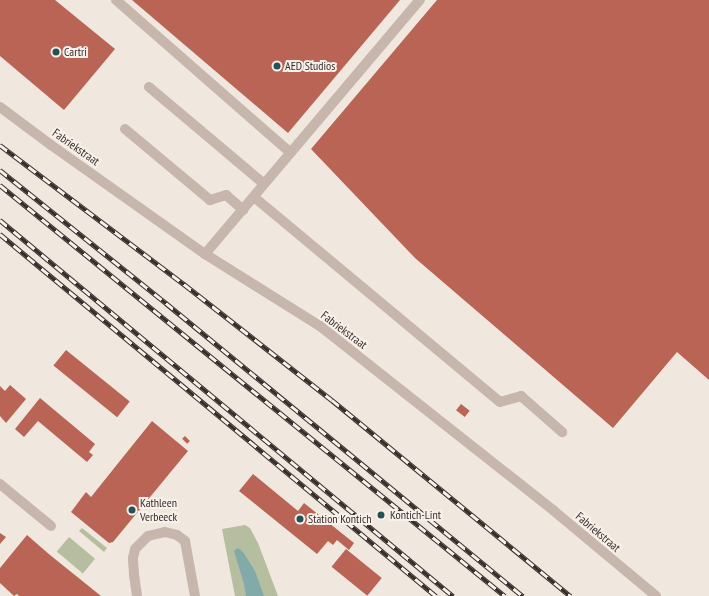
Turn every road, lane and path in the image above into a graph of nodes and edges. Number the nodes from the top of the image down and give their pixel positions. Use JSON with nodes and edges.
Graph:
{"nodes":[{"id":1,"x":116,"y":0,"type":"edge"},
{"id":2,"x":420,"y":0,"type":"edge"},
{"id":3,"x":149,"y":87,"type":"dead end"},
{"id":4,"x":0,"y":107,"type":"edge"},
{"id":5,"x":125,"y":129,"type":"dead end"},
{"id":6,"x":291,"y":153,"type":"junction"},
{"id":7,"x":264,"y":184,"type":"junction"},
{"id":8,"x":254,"y":197,"type":"junction"},
{"id":9,"x":243,"y":210,"type":"junction"},
{"id":10,"x":205,"y":254,"type":"junction"},
{"id":11,"x":562,"y":432,"type":"dead end"},
{"id":12,"x":0,"y":484,"type":"edge"},
{"id":13,"x":51,"y":526,"type":"dead end"},
{"id":14,"x":136,"y":592,"type":"edge"},
{"id":15,"x":195,"y":596,"type":"edge"},
{"id":16,"x":656,"y":596,"type":"edge"}],
"edges":[{"from":1,"to":6,"type":"street"},
{"from":2,"to":6,"type":"street"},
{"from":3,"to":7,"type":"street"},
{"from":4,"to":10,"type":"street","name":"Fabriekstraat"},
{"from":5,"to":9,"type":"street"},
{"from":6,"to":7,"type":"street"},
{"from":7,"to":8,"type":"street"},
{"from":8,"to":9,"type":"street"},
{"from":8,"to":11,"type":"street"},
{"from":9,"to":10,"type":"street"},
{"from":10,"to":16,"type":"street","name":"Fabriekstraat"},
{"from":12,"to":13,"type":"street"},
{"from":14,"to":15,"type":"street"}]}
